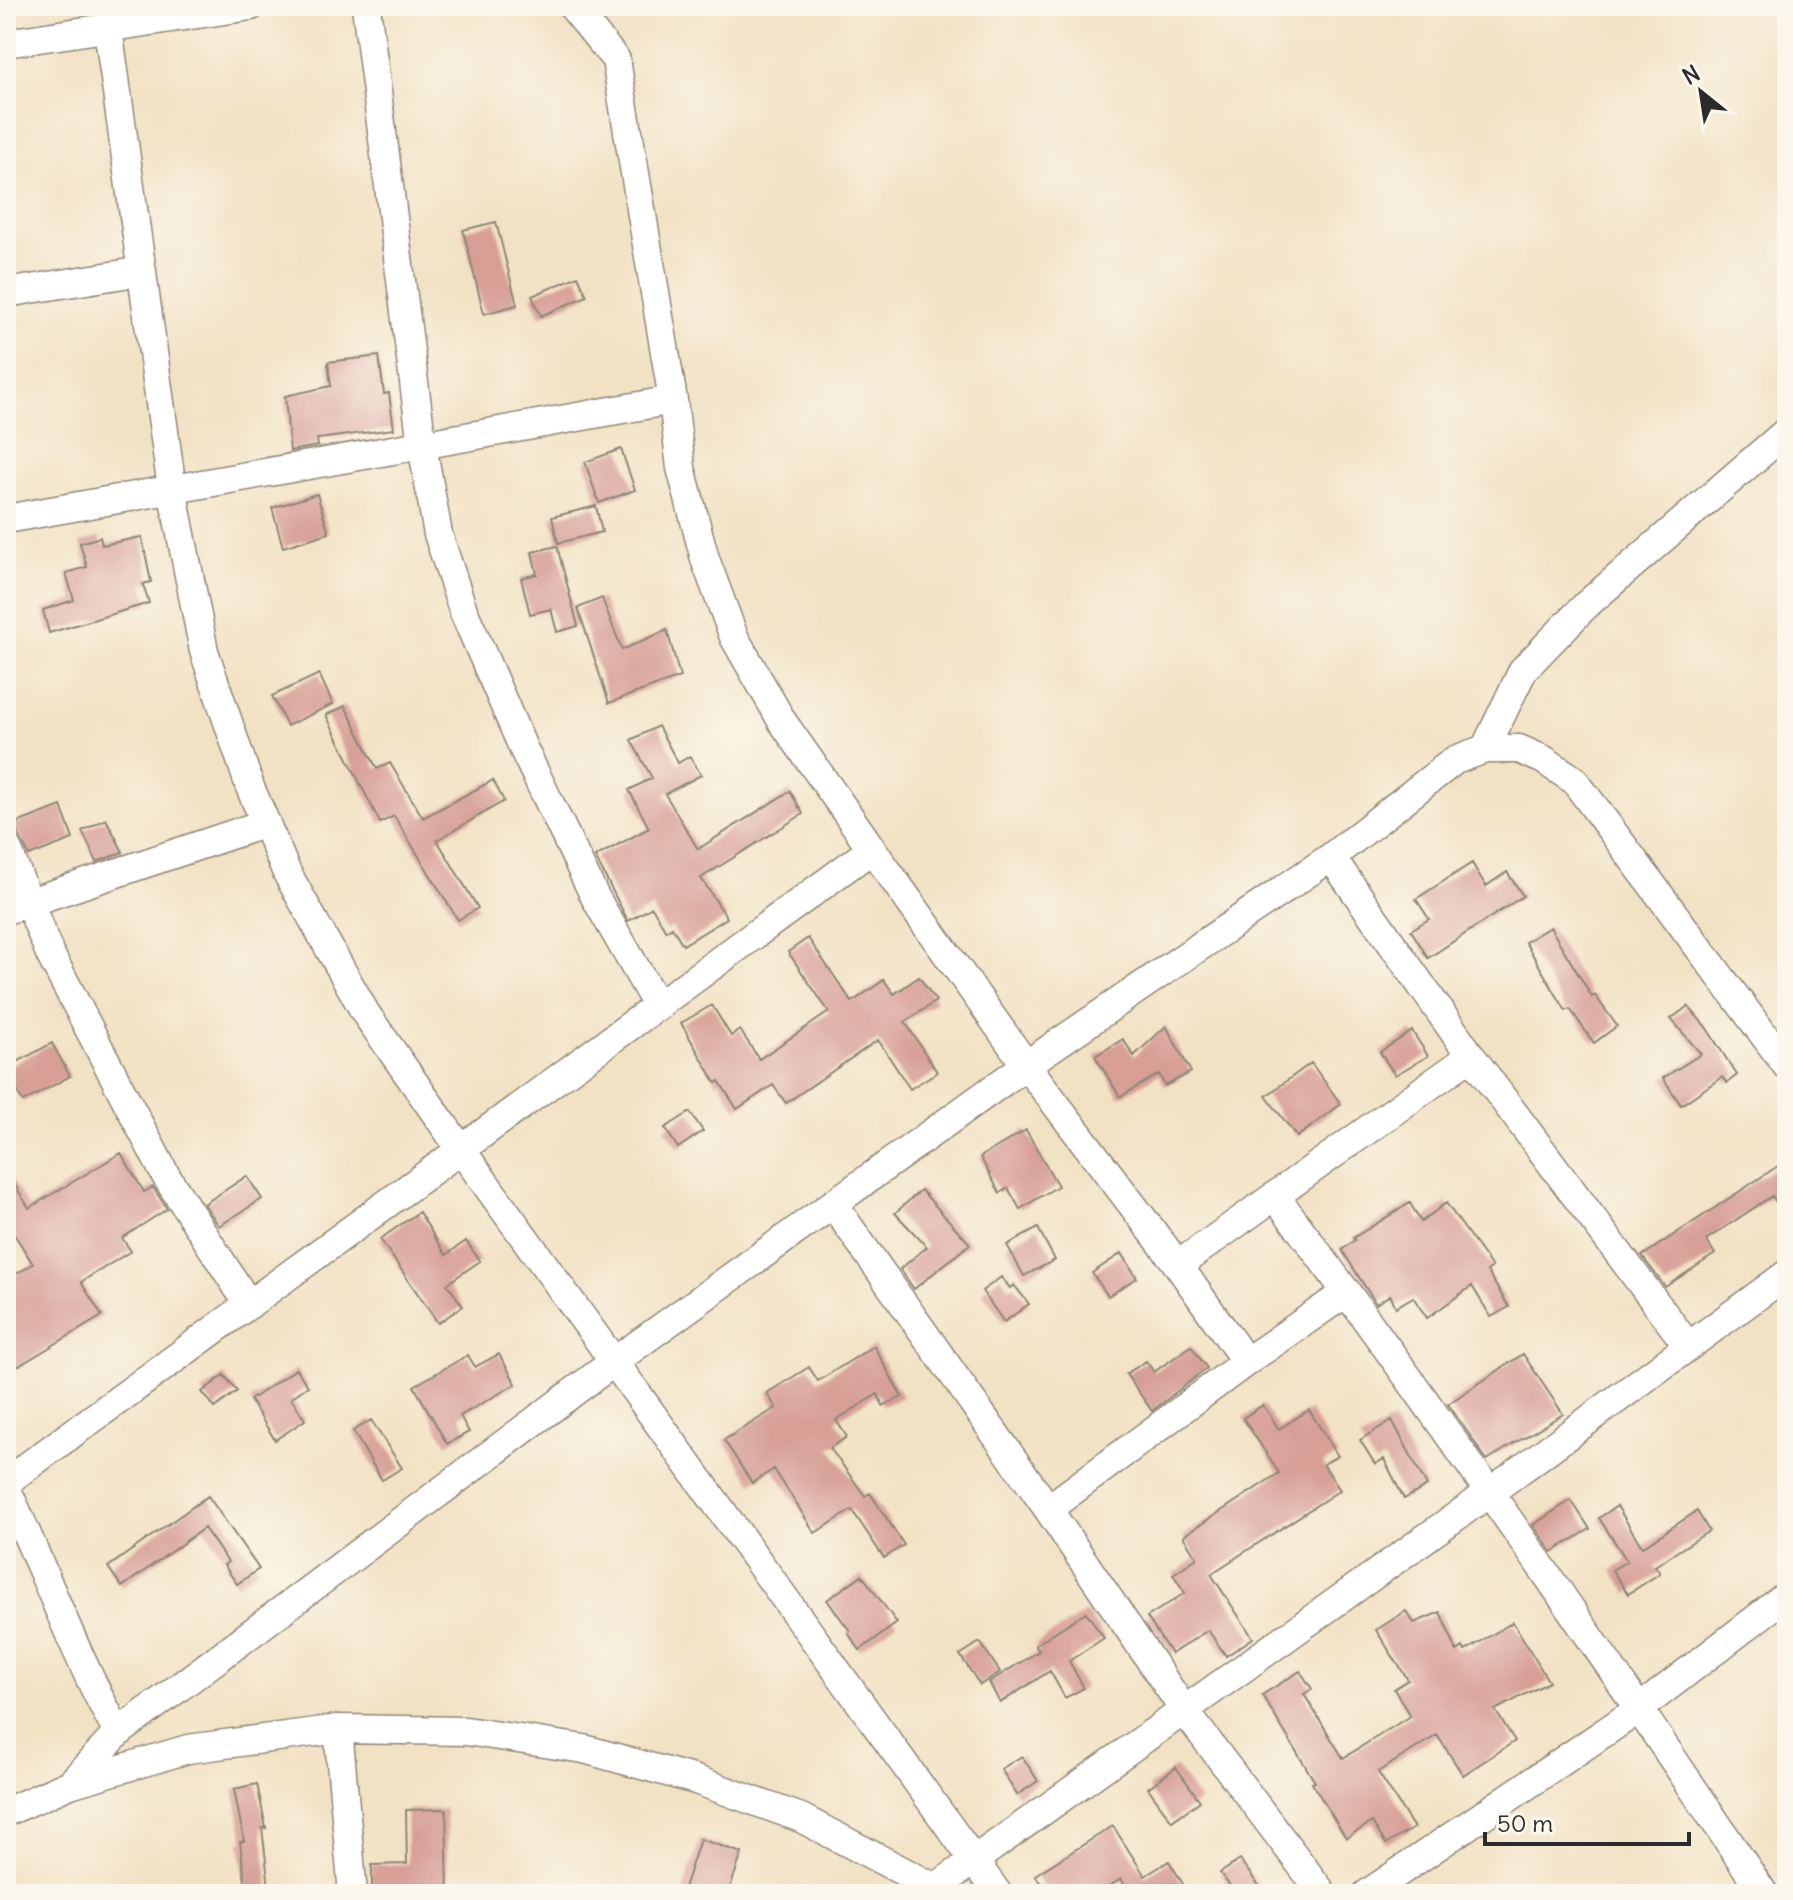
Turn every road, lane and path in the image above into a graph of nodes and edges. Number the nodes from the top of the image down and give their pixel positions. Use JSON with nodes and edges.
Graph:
{"nodes":[{"id":1,"x":251,"y":6,"type":"edge"},
{"id":2,"x":366,"y":6,"type":"edge"},
{"id":3,"x":572,"y":6,"type":"edge"},
{"id":4,"x":108,"y":28,"type":"junction"},
{"id":5,"x":6,"y":43,"type":"edge"},
{"id":6,"x":142,"y":271,"type":"junction"},
{"id":7,"x":6,"y":293,"type":"edge"},
{"id":8,"x":673,"y":400,"type":"junction"},
{"id":9,"x":1787,"y":431,"type":"edge"},
{"id":10,"x":422,"y":445,"type":"junction"},
{"id":11,"x":172,"y":489,"type":"junction"},
{"id":12,"x":6,"y":519,"type":"edge"},
{"id":13,"x":1485,"y":749,"type":"junction"},
{"id":14,"x":266,"y":823,"type":"junction"},
{"id":15,"x":6,"y":846,"type":"edge"},
{"id":16,"x":872,"y":849,"type":"junction"},
{"id":17,"x":1331,"y":857,"type":"junction"},
{"id":18,"x":18,"y":906,"type":"edge"},
{"id":19,"x":658,"y":1007,"type":"junction"},
{"id":20,"x":1471,"y":1056,"type":"junction"},
{"id":21,"x":1026,"y":1065,"type":"junction"},
{"id":22,"x":1787,"y":1066,"type":"edge"},
{"id":23,"x":462,"y":1151,"type":"junction"},
{"id":24,"x":1276,"y":1197,"type":"junction"},
{"id":25,"x":833,"y":1204,"type":"junction"},
{"id":26,"x":1178,"y":1265,"type":"junction"},
{"id":27,"x":1787,"y":1274,"type":"edge"},
{"id":28,"x":1347,"y":1292,"type":"junction"},
{"id":29,"x":249,"y":1305,"type":"junction"},
{"id":30,"x":1688,"y":1346,"type":"junction"},
{"id":31,"x":615,"y":1361,"type":"junction"},
{"id":32,"x":1246,"y":1362,"type":"junction"},
{"id":33,"x":6,"y":1485,"type":"edge"},
{"id":34,"x":1489,"y":1493,"type":"junction"},
{"id":35,"x":1048,"y":1509,"type":"junction"},
{"id":36,"x":1787,"y":1595,"type":"edge"},
{"id":37,"x":1639,"y":1709,"type":"junction"},
{"id":38,"x":1184,"y":1710,"type":"junction"},
{"id":39,"x":338,"y":1729,"type":"junction"},
{"id":40,"x":118,"y":1733,"type":"junction"},
{"id":41,"x":70,"y":1784,"type":"junction"},
{"id":42,"x":6,"y":1812,"type":"edge"},
{"id":43,"x":974,"y":1862,"type":"junction"},
{"id":44,"x":932,"y":1891,"type":"edge"},
{"id":45,"x":353,"y":1894,"type":"edge"},
{"id":46,"x":998,"y":1894,"type":"edge"},
{"id":47,"x":1323,"y":1894,"type":"edge"},
{"id":48,"x":1367,"y":1894,"type":"edge"},
{"id":49,"x":1764,"y":1894,"type":"edge"}],
"edges":[{"from":1,"to":4,"type":"street"},
{"from":2,"to":10,"type":"street"},
{"from":3,"to":8,"type":"street"},
{"from":4,"to":5,"type":"street"},
{"from":4,"to":6,"type":"street"},
{"from":6,"to":7,"type":"street"},
{"from":6,"to":11,"type":"street"},
{"from":8,"to":10,"type":"street"},
{"from":8,"to":16,"type":"street"},
{"from":9,"to":13,"type":"street"},
{"from":10,"to":11,"type":"street"},
{"from":10,"to":19,"type":"street"},
{"from":11,"to":12,"type":"street"},
{"from":11,"to":14,"type":"street"},
{"from":13,"to":17,"type":"street"},
{"from":13,"to":22,"type":"street"},
{"from":14,"to":18,"type":"street"},
{"from":14,"to":23,"type":"street"},
{"from":15,"to":18,"type":"street"},
{"from":16,"to":19,"type":"street"},
{"from":16,"to":21,"type":"street"},
{"from":17,"to":20,"type":"street"},
{"from":17,"to":21,"type":"street"},
{"from":18,"to":29,"type":"street"},
{"from":19,"to":23,"type":"street"},
{"from":20,"to":24,"type":"street"},
{"from":20,"to":30,"type":"street"},
{"from":21,"to":25,"type":"street"},
{"from":21,"to":26,"type":"street"},
{"from":23,"to":29,"type":"street"},
{"from":23,"to":31,"type":"street"},
{"from":24,"to":26,"type":"street"},
{"from":24,"to":28,"type":"street"},
{"from":25,"to":31,"type":"street"},
{"from":25,"to":35,"type":"street"},
{"from":26,"to":32,"type":"street"},
{"from":27,"to":30,"type":"street"},
{"from":28,"to":32,"type":"street"},
{"from":28,"to":34,"type":"street"},
{"from":29,"to":33,"type":"street"},
{"from":30,"to":34,"type":"street"},
{"from":31,"to":40,"type":"street"},
{"from":31,"to":43,"type":"street"},
{"from":32,"to":35,"type":"street"},
{"from":33,"to":40,"type":"street"},
{"from":34,"to":37,"type":"street"},
{"from":34,"to":38,"type":"street"},
{"from":35,"to":38,"type":"street"},
{"from":36,"to":37,"type":"street"},
{"from":37,"to":48,"type":"street"},
{"from":37,"to":49,"type":"street"},
{"from":38,"to":43,"type":"street"},
{"from":38,"to":47,"type":"street"},
{"from":39,"to":41,"type":"street"},
{"from":39,"to":44,"type":"street"},
{"from":39,"to":45,"type":"street"},
{"from":40,"to":41,"type":"street"},
{"from":41,"to":42,"type":"street"},
{"from":43,"to":44,"type":"street"},
{"from":43,"to":46,"type":"street"}]}
